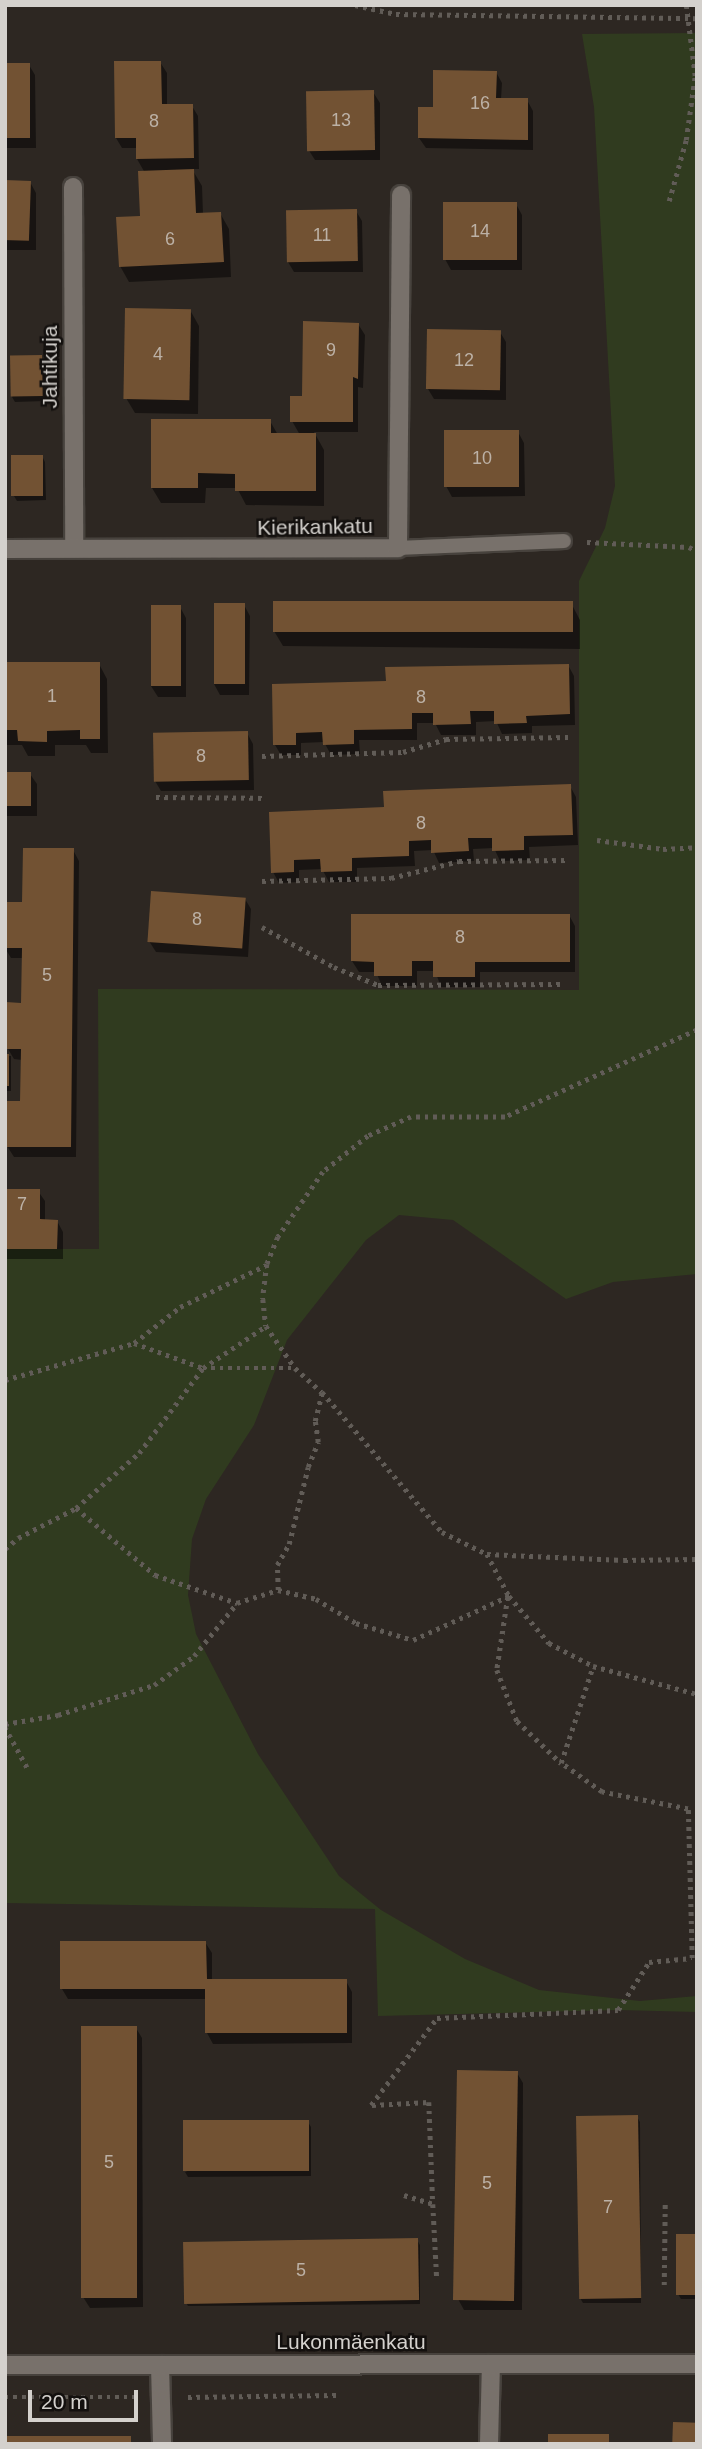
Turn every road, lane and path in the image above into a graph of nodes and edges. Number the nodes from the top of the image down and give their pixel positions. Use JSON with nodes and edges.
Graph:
{"nodes":[{"id":1,"x":355,"y":5,"type":"edge"},
{"id":2,"x":686,"y":5,"type":"edge"},
{"id":3,"x":689,"y":17,"type":"junction"},
{"id":4,"x":697,"y":18,"type":"edge"},
{"id":5,"x":73,"y":187,"type":"dead end"},
{"id":6,"x":401,"y":195,"type":"dead end"},
{"id":7,"x":669,"y":201,"type":"dead end"},
{"id":8,"x":564,"y":541,"type":"joint"},
{"id":9,"x":74,"y":548,"type":"junction"},
{"id":10,"x":398,"y":548,"type":"junction"},
{"id":11,"x":5,"y":549,"type":"edge"},
{"id":12,"x":697,"y":551,"type":"edge"},
{"id":13,"x":568,"y":737,"type":"dead end"},
{"id":14,"x":262,"y":755,"type":"dead end"},
{"id":15,"x":156,"y":797,"type":"dead end"},
{"id":16,"x":262,"y":798,"type":"dead end"},
{"id":17,"x":597,"y":839,"type":"dead end"},
{"id":18,"x":697,"y":847,"type":"edge"},
{"id":19,"x":569,"y":860,"type":"dead end"},
{"id":20,"x":262,"y":881,"type":"dead end"},
{"id":21,"x":262,"y":927,"type":"dead end"},
{"id":22,"x":564,"y":984,"type":"dead end"},
{"id":23,"x":697,"y":1030,"type":"edge"},
{"id":24,"x":267,"y":1264,"type":"junction"},
{"id":25,"x":266,"y":1326,"type":"junction"},
{"id":26,"x":134,"y":1343,"type":"junction"},
{"id":27,"x":203,"y":1368,"type":"junction"},
{"id":28,"x":295,"y":1368,"type":"junction"},
{"id":29,"x":5,"y":1380,"type":"edge"},
{"id":30,"x":322,"y":1392,"type":"junction"},
{"id":31,"x":76,"y":1508,"type":"junction"},
{"id":32,"x":5,"y":1549,"type":"edge"},
{"id":33,"x":487,"y":1554,"type":"junction"},
{"id":34,"x":697,"y":1559,"type":"edge"},
{"id":35,"x":278,"y":1590,"type":"junction"},
{"id":36,"x":509,"y":1596,"type":"junction"},
{"id":37,"x":237,"y":1603,"type":"junction"},
{"id":38,"x":593,"y":1666,"type":"junction"},
{"id":39,"x":697,"y":1694,"type":"edge"},
{"id":40,"x":5,"y":1726,"type":"edge"},
{"id":41,"x":562,"y":1763,"type":"junction"},
{"id":42,"x":27,"y":1767,"type":"dead end"},
{"id":43,"x":688,"y":1809,"type":"junction"},
{"id":44,"x":697,"y":1810,"type":"edge"},
{"id":45,"x":404,"y":2195,"type":"dead end"},
{"id":46,"x":665,"y":2201,"type":"dead end"},
{"id":47,"x":433,"y":2204,"type":"junction"},
{"id":48,"x":437,"y":2280,"type":"dead end"},
{"id":49,"x":664,"y":2285,"type":"dead end"},
{"id":50,"x":491,"y":2364,"type":"junction"},
{"id":51,"x":697,"y":2364,"type":"edge"},
{"id":52,"x":5,"y":2365,"type":"edge"},
{"id":53,"x":160,"y":2365,"type":"junction"},
{"id":54,"x":162,"y":2444,"type":"edge"},
{"id":55,"x":489,"y":2444,"type":"edge"}],
"edges":[{"from":1,"to":3,"type":"path"},
{"from":2,"to":3,"type":"path"},
{"from":3,"to":4,"type":"path"},
{"from":3,"to":7,"type":"path"},
{"from":5,"to":9,"type":"street","name":"Jahtikuja"},
{"from":6,"to":10,"type":"street","name":"Kierikankatu"},
{"from":8,"to":10,"type":"lane"},
{"from":8,"to":12,"type":"path"},
{"from":9,"to":10,"type":"street","name":"Kierikankatu"},
{"from":9,"to":11,"type":"street","name":"Kierikankatu"},
{"from":13,"to":14,"type":"path"},
{"from":15,"to":16,"type":"path"},
{"from":17,"to":18,"type":"path"},
{"from":19,"to":20,"type":"path"},
{"from":21,"to":22,"type":"path"},
{"from":23,"to":24,"type":"path"},
{"from":24,"to":25,"type":"path"},
{"from":24,"to":26,"type":"path"},
{"from":25,"to":27,"type":"path"},
{"from":25,"to":28,"type":"path"},
{"from":26,"to":27,"type":"path"},
{"from":26,"to":29,"type":"path"},
{"from":27,"to":28,"type":"path"},
{"from":27,"to":31,"type":"path"},
{"from":28,"to":30,"type":"path"},
{"from":30,"to":33,"type":"path"},
{"from":30,"to":35,"type":"path"},
{"from":31,"to":32,"type":"path"},
{"from":31,"to":37,"type":"path"},
{"from":33,"to":34,"type":"path"},
{"from":33,"to":36,"type":"path"},
{"from":35,"to":36,"type":"path"},
{"from":35,"to":37,"type":"path"},
{"from":36,"to":38,"type":"path"},
{"from":36,"to":41,"type":"path"},
{"from":37,"to":40,"type":"path"},
{"from":38,"to":39,"type":"path"},
{"from":38,"to":41,"type":"path"},
{"from":40,"to":42,"type":"path"},
{"from":41,"to":43,"type":"path"},
{"from":43,"to":44,"type":"path"},
{"from":43,"to":47,"type":"path"},
{"from":45,"to":47,"type":"path"},
{"from":46,"to":49,"type":"path"},
{"from":47,"to":48,"type":"path"},
{"from":50,"to":51,"type":"street","name":"Lukonmäenkatu"},
{"from":50,"to":53,"type":"street","name":"Lukonmäenkatu"},
{"from":50,"to":55,"type":"street"},
{"from":52,"to":53,"type":"street","name":"Lukonmäenkatu"},
{"from":53,"to":54,"type":"street"}]}
